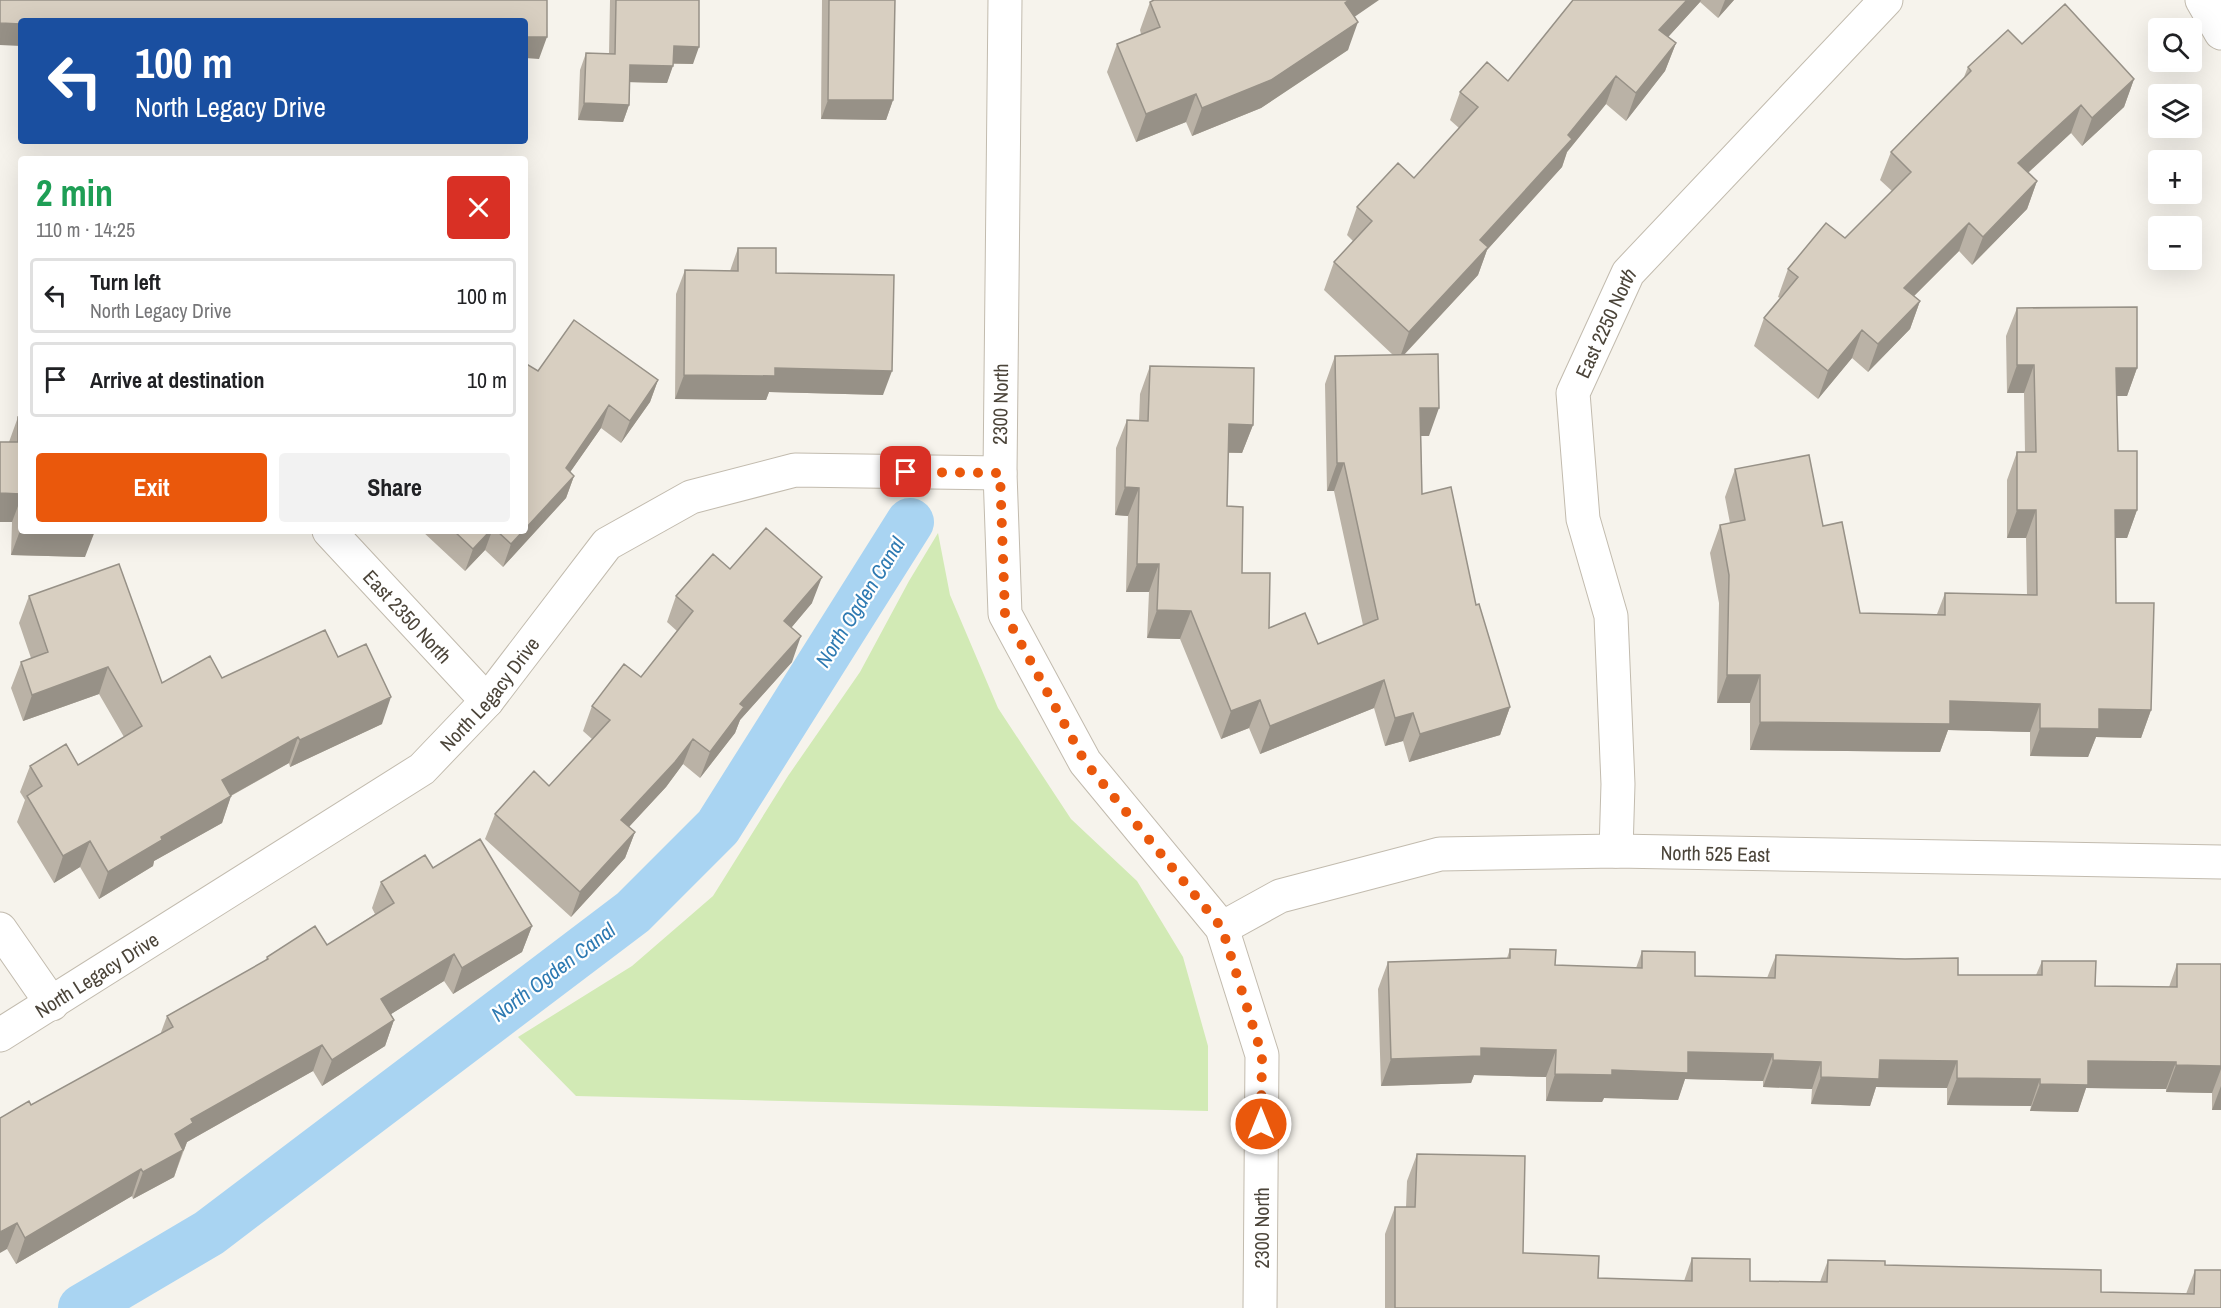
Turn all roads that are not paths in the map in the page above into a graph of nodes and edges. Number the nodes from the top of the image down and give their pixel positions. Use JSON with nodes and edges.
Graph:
{"nodes":[{"id":1,"x":1005,"y":0,"type":"edge"},
{"id":2,"x":1886,"y":0,"type":"edge"},
{"id":3,"x":2202,"y":0,"type":"edge"},
{"id":4,"x":2221,"y":33,"type":"edge"},
{"id":5,"x":1000,"y":473,"type":"junction"},
{"id":6,"x":332,"y":534,"type":"edge"},
{"id":7,"x":487,"y":701,"type":"junction"},
{"id":8,"x":1616,"y":851,"type":"junction"},
{"id":9,"x":2221,"y":862,"type":"edge"},
{"id":10,"x":1222,"y":928,"type":"junction"},
{"id":11,"x":0,"y":929,"type":"edge"},
{"id":12,"x":52,"y":1004,"type":"junction"},
{"id":13,"x":0,"y":1035,"type":"edge"},
{"id":14,"x":1260,"y":1308,"type":"edge"}],
"edges":[{"from":1,"to":5,"type":"street","name":"2300 North"},
{"from":2,"to":8,"type":"street","name":"East 2250 North"},
{"from":3,"to":4,"type":"street"},
{"from":5,"to":7,"type":"street","name":"North Legacy Drive"},
{"from":5,"to":10,"type":"street","name":"2300 North"},
{"from":6,"to":7,"type":"street","name":"East 2350 North"},
{"from":7,"to":12,"type":"street","name":"North Legacy Drive"},
{"from":8,"to":9,"type":"street","name":"North 525 East"},
{"from":8,"to":10,"type":"street","name":"North 525 East"},
{"from":10,"to":14,"type":"street","name":"2300 North"},
{"from":11,"to":12,"type":"street"},
{"from":12,"to":13,"type":"street","name":"North Legacy Drive"}]}
